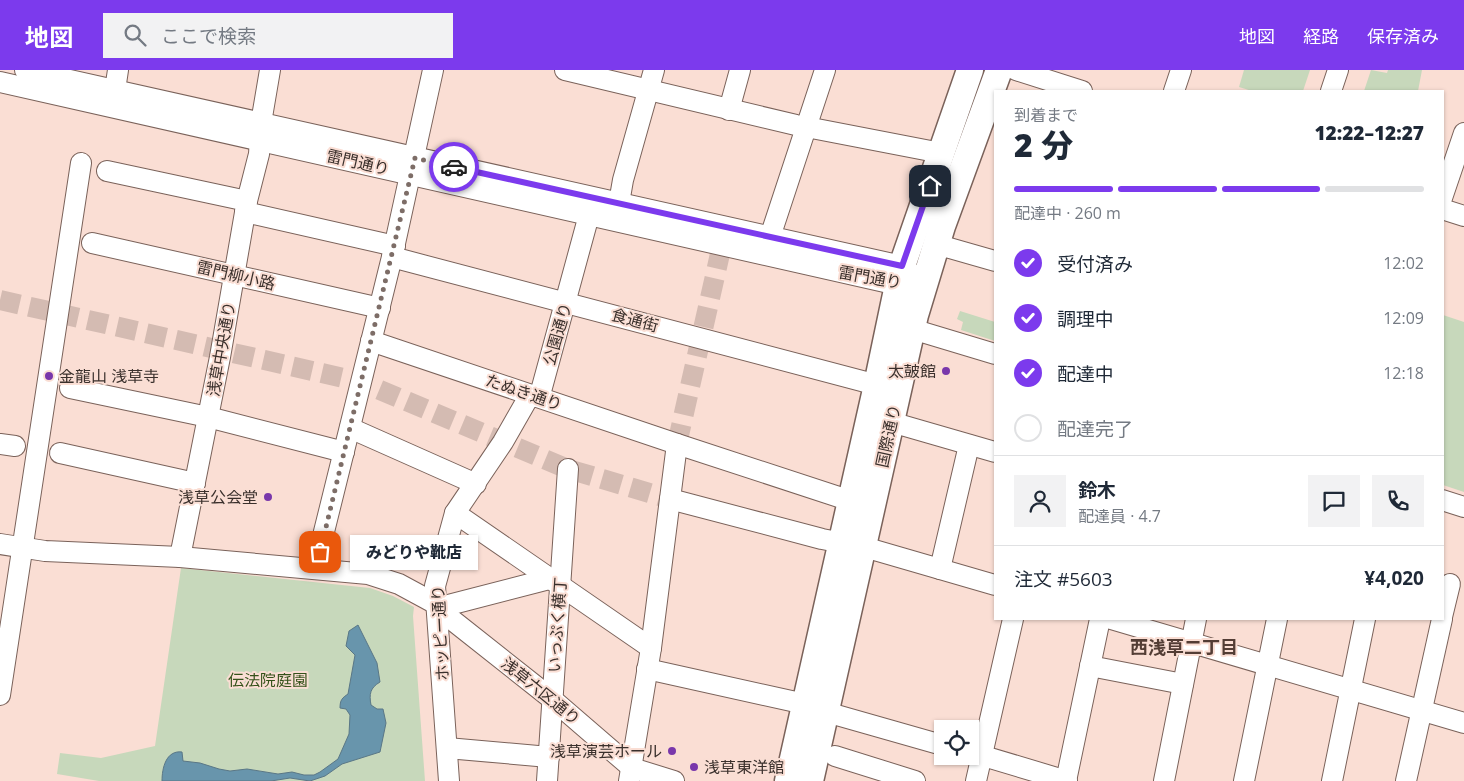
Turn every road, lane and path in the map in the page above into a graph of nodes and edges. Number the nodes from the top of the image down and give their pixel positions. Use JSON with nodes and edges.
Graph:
{"nodes":[{"id":1,"x":25,"y":70,"type":"edge"},
{"id":2,"x":118,"y":70,"type":"edge"},
{"id":3,"x":270,"y":70,"type":"edge"},
{"id":4,"x":433,"y":70,"type":"edge"},
{"id":5,"x":565,"y":70,"type":"edge"},
{"id":6,"x":654,"y":70,"type":"edge"},
{"id":7,"x":740,"y":70,"type":"edge"},
{"id":8,"x":825,"y":70,"type":"edge"},
{"id":9,"x":970,"y":70,"type":"edge"},
{"id":10,"x":999,"y":70,"type":"edge"},
{"id":11,"x":1016,"y":70,"type":"edge"},
{"id":12,"x":1181,"y":70,"type":"edge"},
{"id":13,"x":1338,"y":70,"type":"edge"},
{"id":14,"x":0,"y":82,"type":"edge"},
{"id":15,"x":102,"y":88,"type":"edge"},
{"id":16,"x":649,"y":90,"type":"junction"},
{"id":17,"x":1079,"y":90,"type":"edge"},
{"id":18,"x":1174,"y":90,"type":"edge"},
{"id":19,"x":1331,"y":90,"type":"edge"},
{"id":20,"x":729,"y":110,"type":"junction"},
{"id":21,"x":806,"y":127,"type":"junction"},
{"id":22,"x":261,"y":132,"type":"junction"},
{"id":23,"x":1464,"y":133,"type":"edge"},
{"id":24,"x":941,"y":153,"type":"junction"},
{"id":25,"x":81,"y":163,"type":"dead end"},
{"id":26,"x":413,"y":166,"type":"junction"},
{"id":27,"x":107,"y":172,"type":"dead end"},
{"id":28,"x":1444,"y":192,"type":"edge"},
{"id":29,"x":619,"y":203,"type":"junction"},
{"id":30,"x":246,"y":207,"type":"junction"},
{"id":31,"x":1444,"y":210,"type":"edge"},
{"id":32,"x":590,"y":215,"type":"junction"},
{"id":33,"x":1464,"y":216,"type":"edge"},
{"id":34,"x":92,"y":243,"type":"dead end"},
{"id":35,"x":767,"y":246,"type":"junction"},
{"id":36,"x":393,"y":252,"type":"junction"},
{"id":37,"x":994,"y":261,"type":"edge"},
{"id":38,"x":234,"y":275,"type":"junction"},
{"id":39,"x":900,"y":275,"type":"junction"},
{"id":40,"x":924,"y":282,"type":"junction"},
{"id":41,"x":566,"y":303,"type":"junction"},
{"id":42,"x":380,"y":308,"type":"junction"},
{"id":43,"x":912,"y":329,"type":"junction"},
{"id":44,"x":371,"y":341,"type":"junction"},
{"id":45,"x":994,"y":354,"type":"edge"},
{"id":46,"x":877,"y":385,"type":"junction"},
{"id":47,"x":70,"y":388,"type":"dead end"},
{"id":48,"x":534,"y":395,"type":"junction"},
{"id":49,"x":208,"y":417,"type":"junction"},
{"id":50,"x":891,"y":422,"type":"junction"},
{"id":51,"x":350,"y":428,"type":"junction"},
{"id":52,"x":503,"y":442,"type":"joint"},
{"id":53,"x":677,"y":444,"type":"junction"},
{"id":54,"x":969,"y":444,"type":"junction"},
{"id":55,"x":344,"y":452,"type":"junction"},
{"id":56,"x":994,"y":452,"type":"edge"},
{"id":57,"x":60,"y":453,"type":"dead end"},
{"id":58,"x":568,"y":470,"type":"dead end"},
{"id":59,"x":195,"y":483,"type":"junction"},
{"id":60,"x":476,"y":484,"type":"junction"},
{"id":61,"x":670,"y":499,"type":"junction"},
{"id":62,"x":851,"y":501,"type":"junction"},
{"id":63,"x":1444,"y":501,"type":"edge"},
{"id":64,"x":1464,"y":507,"type":"edge"},
{"id":65,"x":455,"y":513,"type":"junction"},
{"id":66,"x":0,"y":544,"type":"edge"},
{"id":67,"x":852,"y":545,"type":"junction"},
{"id":68,"x":22,"y":548,"type":"junction"},
{"id":69,"x":180,"y":557,"type":"junction"},
{"id":70,"x":315,"y":568,"type":"junction"},
{"id":71,"x":940,"y":569,"type":"junction"},
{"id":72,"x":554,"y":582,"type":"junction"},
{"id":73,"x":994,"y":585,"type":"edge"},
{"id":74,"x":1452,"y":585,"type":"edge"},
{"id":75,"x":436,"y":606,"type":"junction"},
{"id":76,"x":1444,"y":611,"type":"edge"},
{"id":77,"x":1013,"y":620,"type":"edge"},
{"id":78,"x":1100,"y":620,"type":"edge"},
{"id":79,"x":1114,"y":620,"type":"edge"},
{"id":80,"x":1196,"y":620,"type":"edge"},
{"id":81,"x":1277,"y":620,"type":"edge"},
{"id":82,"x":1365,"y":620,"type":"edge"},
{"id":83,"x":1442,"y":620,"type":"edge"},
{"id":84,"x":1191,"y":642,"type":"junction"},
{"id":85,"x":651,"y":648,"type":"junction"},
{"id":86,"x":1268,"y":665,"type":"junction"},
{"id":87,"x":1090,"y":666,"type":"junction"},
{"id":88,"x":647,"y":669,"type":"junction"},
{"id":89,"x":1183,"y":684,"type":"junction"},
{"id":90,"x":1351,"y":690,"type":"junction"},
{"id":91,"x":0,"y":694,"type":"edge"},
{"id":92,"x":552,"y":699,"type":"junction"},
{"id":93,"x":815,"y":708,"type":"junction"},
{"id":94,"x":1422,"y":711,"type":"junction"},
{"id":95,"x":1464,"y":723,"type":"edge"},
{"id":96,"x":934,"y":743,"type":"edge"},
{"id":97,"x":979,"y":743,"type":"edge"},
{"id":98,"x":447,"y":748,"type":"junction"},
{"id":99,"x":979,"y":755,"type":"edge"},
{"id":100,"x":835,"y":756,"type":"dead end"},
{"id":101,"x":549,"y":757,"type":"junction"},
{"id":102,"x":976,"y":765,"type":"edge"},
{"id":103,"x":629,"y":778,"type":"edge"},
{"id":104,"x":449,"y":781,"type":"edge"},
{"id":105,"x":548,"y":781,"type":"edge"},
{"id":106,"x":674,"y":781,"type":"edge"},
{"id":107,"x":788,"y":781,"type":"edge"},
{"id":108,"x":810,"y":781,"type":"edge"},
{"id":109,"x":915,"y":781,"type":"edge"},
{"id":110,"x":976,"y":781,"type":"edge"},
{"id":111,"x":1066,"y":781,"type":"edge"},
{"id":112,"x":1164,"y":781,"type":"edge"},
{"id":113,"x":1244,"y":781,"type":"edge"},
{"id":114,"x":1332,"y":781,"type":"edge"},
{"id":115,"x":1406,"y":781,"type":"edge"}],
"edges":[{"from":1,"to":15,"type":"street","name":"雷門通り"},
{"from":2,"to":15,"type":"street"},
{"from":3,"to":22,"type":"street","name":"浅草中央通り"},
{"from":4,"to":26,"type":"street"},
{"from":5,"to":16,"type":"street"},
{"from":6,"to":16,"type":"street"},
{"from":7,"to":20,"type":"street"},
{"from":8,"to":21,"type":"street"},
{"from":9,"to":24,"type":"main road","name":"国際通り"},
{"from":10,"to":40,"type":"main road","name":"国際通り"},
{"from":11,"to":17,"type":"street"},
{"from":12,"to":18,"type":"street"},
{"from":13,"to":19,"type":"street"},
{"from":14,"to":15,"type":"street","name":"雷門通り"},
{"from":15,"to":22,"type":"street","name":"雷門通り"},
{"from":16,"to":20,"type":"street"},
{"from":16,"to":29,"type":"street"},
{"from":20,"to":21,"type":"street"},
{"from":21,"to":24,"type":"street"},
{"from":21,"to":35,"type":"street"},
{"from":22,"to":26,"type":"street","name":"雷門通り"},
{"from":22,"to":30,"type":"street","name":"浅草中央通り"},
{"from":23,"to":28,"type":"street"},
{"from":24,"to":39,"type":"main road","name":"国際通り"},
{"from":25,"to":68,"type":"street"},
{"from":26,"to":29,"type":"street","name":"雷門通り"},
{"from":26,"to":32,"type":"street","name":"雷門通り"},
{"from":26,"to":36,"type":"street"},
{"from":27,"to":30,"type":"street","name":"食通街"},
{"from":29,"to":35,"type":"street","name":"雷門通り"},
{"from":30,"to":36,"type":"street","name":"食通街"},
{"from":30,"to":38,"type":"street","name":"浅草中央通り"},
{"from":31,"to":33,"type":"street"},
{"from":32,"to":35,"type":"street","name":"雷門通り"},
{"from":32,"to":41,"type":"street","name":"公園通り"},
{"from":34,"to":38,"type":"street","name":"雷門柳小路"},
{"from":35,"to":39,"type":"street","name":"雷門通り"},
{"from":36,"to":41,"type":"street","name":"食通街"},
{"from":36,"to":42,"type":"street"},
{"from":37,"to":40,"type":"street"},
{"from":38,"to":42,"type":"street","name":"雷門柳小路"},
{"from":38,"to":49,"type":"street","name":"浅草中央通り"},
{"from":39,"to":40,"type":"street","name":"雷門通り"},
{"from":39,"to":46,"type":"main road","name":"国際通り"},
{"from":40,"to":43,"type":"main road","name":"国際通り"},
{"from":41,"to":46,"type":"street","name":"食通街"},
{"from":41,"to":48,"type":"street","name":"公園通り"},
{"from":42,"to":44,"type":"street"},
{"from":43,"to":45,"type":"street"},
{"from":43,"to":50,"type":"main road","name":"国際通り"},
{"from":44,"to":48,"type":"street","name":"たぬき通り"},
{"from":44,"to":51,"type":"street"},
{"from":46,"to":62,"type":"main road","name":"国際通り"},
{"from":47,"to":49,"type":"street"},
{"from":48,"to":52,"type":"street","name":"公園通り"},
{"from":48,"to":53,"type":"street","name":"たぬき通り"},
{"from":49,"to":55,"type":"street"},
{"from":49,"to":59,"type":"street","name":"浅草中央通り"},
{"from":50,"to":54,"type":"street"},
{"from":50,"to":67,"type":"main road","name":"国際通り"},
{"from":51,"to":55,"type":"street"},
{"from":51,"to":60,"type":"street"},
{"from":52,"to":60,"type":"street","name":"ホッピー通り"},
{"from":53,"to":61,"type":"street"},
{"from":53,"to":62,"type":"street","name":"たぬき通り"},
{"from":54,"to":56,"type":"street"},
{"from":54,"to":71,"type":"street"},
{"from":55,"to":70,"type":"street"},
{"from":57,"to":59,"type":"street"},
{"from":58,"to":72,"type":"street","name":"いっぷく横丁"},
{"from":59,"to":69,"type":"street","name":"浅草中央通り"},
{"from":60,"to":65,"type":"street","name":"ホッピー通り"},
{"from":61,"to":67,"type":"street"},
{"from":61,"to":85,"type":"street"},
{"from":62,"to":67,"type":"main road","name":"国際通り"},
{"from":63,"to":64,"type":"street"},
{"from":65,"to":72,"type":"street"},
{"from":65,"to":75,"type":"street","name":"ホッピー通り"},
{"from":66,"to":68,"type":"street","name":"浅草六区通り"},
{"from":67,"to":71,"type":"street"},
{"from":67,"to":93,"type":"main road","name":"国際通り"},
{"from":68,"to":69,"type":"street","name":"浅草六区通り"},
{"from":68,"to":91,"type":"street"},
{"from":69,"to":70,"type":"street","name":"浅草六区通り"},
{"from":70,"to":75,"type":"street","name":"浅草六区通り"},
{"from":71,"to":73,"type":"street"},
{"from":72,"to":75,"type":"street"},
{"from":72,"to":85,"type":"street"},
{"from":72,"to":92,"type":"street","name":"いっぷく横丁"},
{"from":74,"to":76,"type":"street"},
{"from":75,"to":92,"type":"street","name":"浅草六区通り"},
{"from":75,"to":98,"type":"street","name":"ホッピー通り"},
{"from":77,"to":97,"type":"street"},
{"from":78,"to":87,"type":"street"},
{"from":79,"to":84,"type":"street"},
{"from":80,"to":84,"type":"street"},
{"from":81,"to":86,"type":"street"},
{"from":82,"to":90,"type":"street"},
{"from":83,"to":94,"type":"street"},
{"from":84,"to":86,"type":"street"},
{"from":84,"to":89,"type":"street"},
{"from":85,"to":88,"type":"street"},
{"from":86,"to":90,"type":"street"},
{"from":86,"to":113,"type":"street"},
{"from":87,"to":89,"type":"street"},
{"from":87,"to":111,"type":"street"},
{"from":88,"to":93,"type":"street"},
{"from":88,"to":103,"type":"street"},
{"from":89,"to":112,"type":"street"},
{"from":90,"to":94,"type":"street"},
{"from":90,"to":114,"type":"street"},
{"from":92,"to":101,"type":"street","name":"いっぷく横丁"},
{"from":92,"to":103,"type":"street","name":"浅草六区通り"},
{"from":93,"to":96,"type":"street"},
{"from":93,"to":107,"type":"main road"},
{"from":93,"to":108,"type":"main road","name":"国際通り"},
{"from":94,"to":95,"type":"street"},
{"from":94,"to":115,"type":"street"},
{"from":98,"to":101,"type":"street"},
{"from":98,"to":104,"type":"street","name":"ホッピー通り"},
{"from":99,"to":111,"type":"street"},
{"from":100,"to":109,"type":"street"},
{"from":101,"to":105,"type":"street","name":"いっぷく横丁"},
{"from":102,"to":110,"type":"street"},
{"from":103,"to":106,"type":"street","name":"浅草六区通り"}]}
